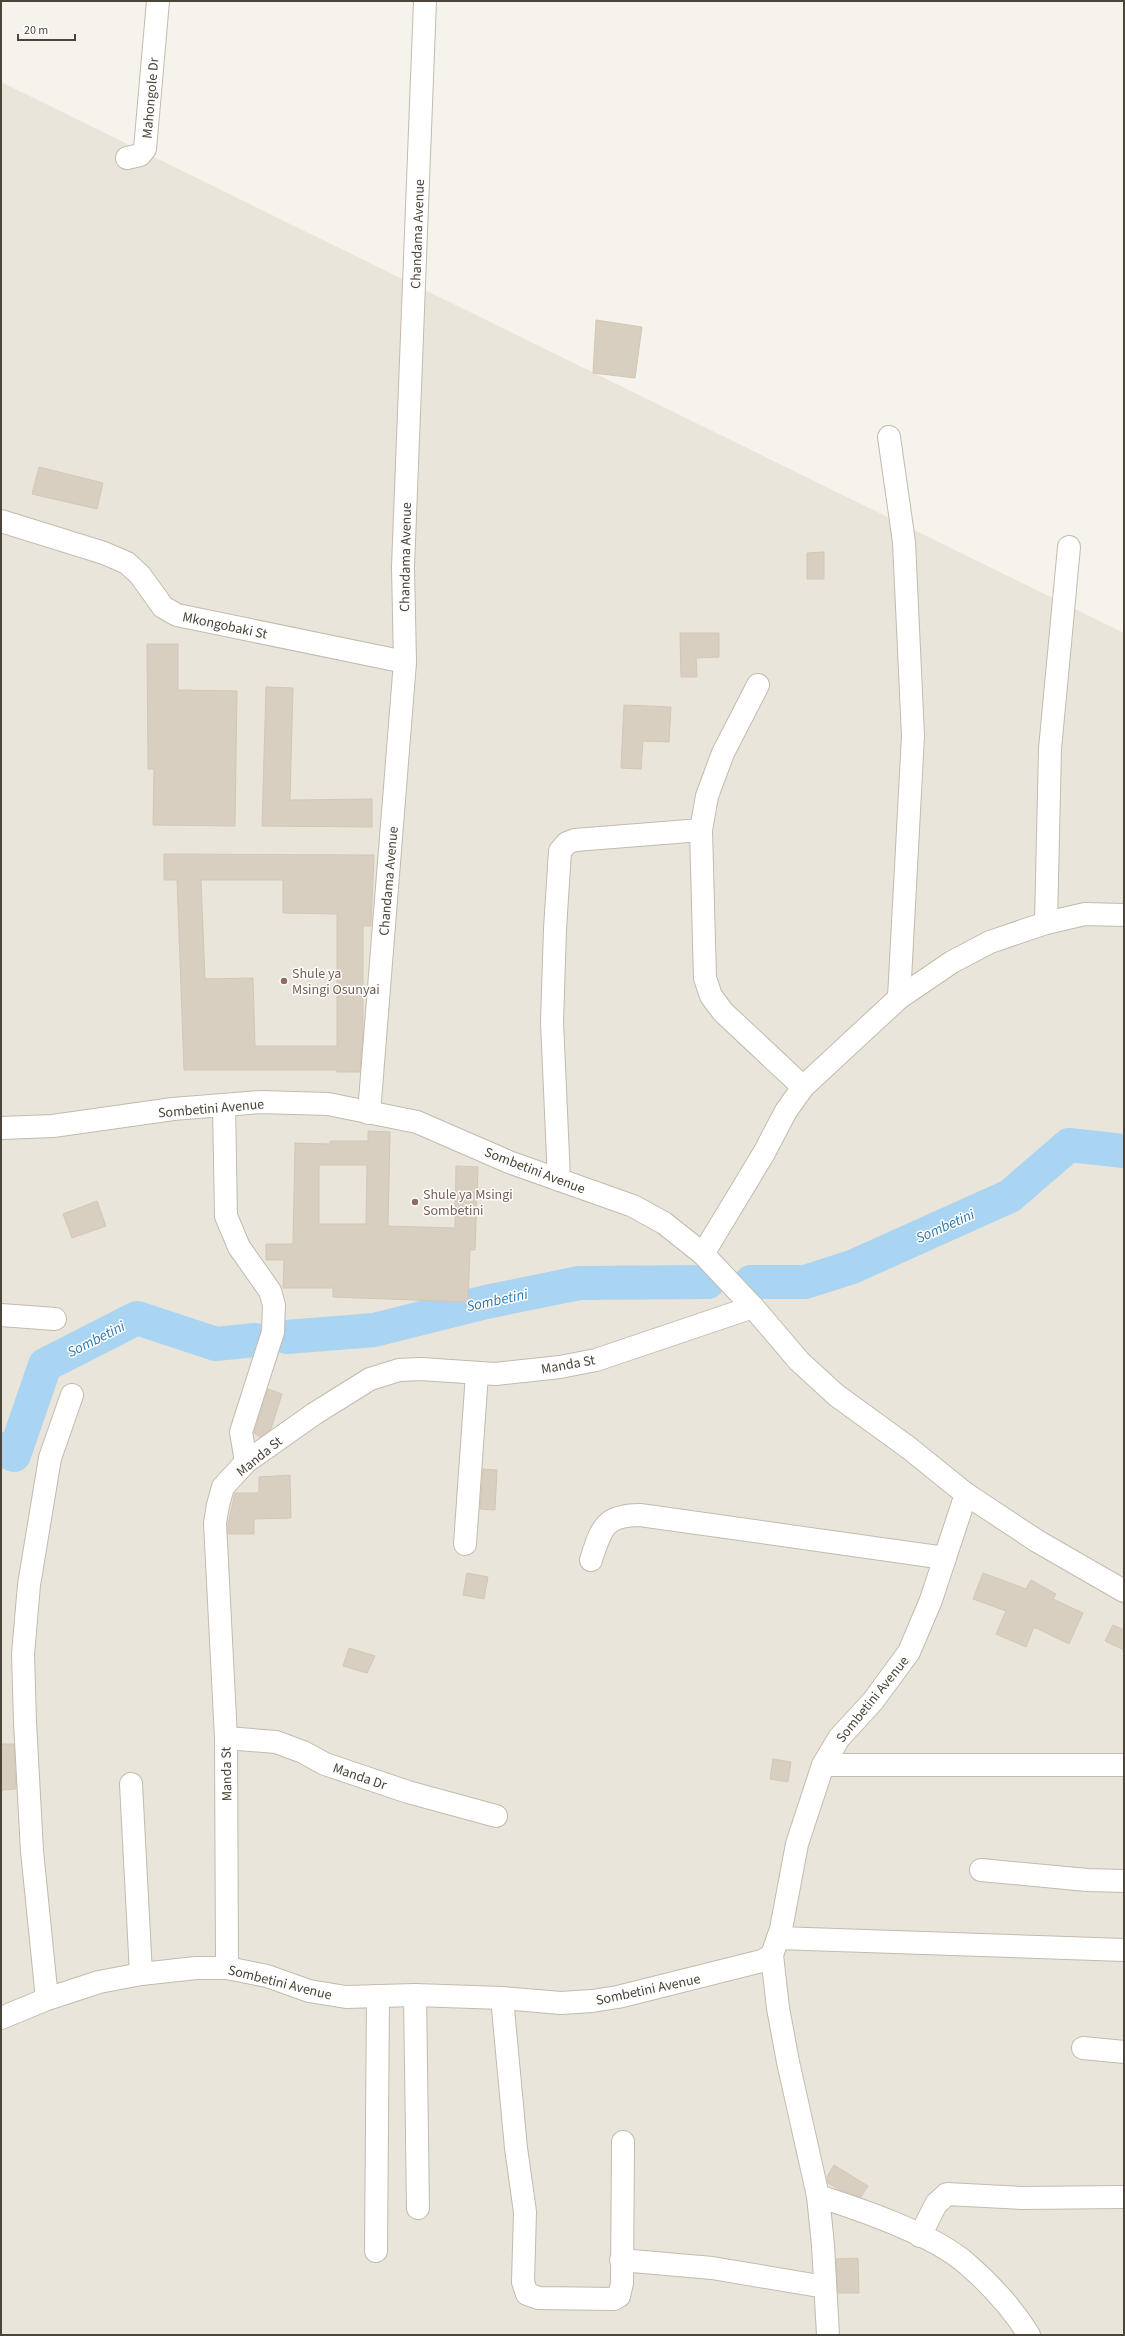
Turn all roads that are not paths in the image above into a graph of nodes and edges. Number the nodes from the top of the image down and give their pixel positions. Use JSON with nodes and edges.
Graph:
{"nodes":[{"id":1,"x":158,"y":1,"type":"edge"},
{"id":2,"x":425,"y":1,"type":"edge"},
{"id":3,"x":127,"y":158,"type":"dead end"},
{"id":4,"x":889,"y":438,"type":"dead end"},
{"id":5,"x":1,"y":521,"type":"edge"},
{"id":6,"x":1069,"y":547,"type":"dead end"},
{"id":7,"x":405,"y":662,"type":"junction"},
{"id":8,"x":758,"y":685,"type":"dead end"},
{"id":9,"x":701,"y":830,"type":"junction"},
{"id":10,"x":1124,"y":915,"type":"edge"},
{"id":11,"x":1046,"y":923,"type":"junction"},
{"id":12,"x":899,"y":998,"type":"junction"},
{"id":13,"x":803,"y":1087,"type":"junction"},
{"id":14,"x":224,"y":1105,"type":"junction"},
{"id":15,"x":369,"y":1113,"type":"junction"},
{"id":16,"x":1,"y":1128,"type":"edge"},
{"id":17,"x":559,"y":1180,"type":"junction"},
{"id":18,"x":703,"y":1254,"type":"junction"},
{"id":19,"x":753,"y":1307,"type":"junction"},
{"id":20,"x":1,"y":1315,"type":"edge"},
{"id":21,"x":55,"y":1319,"type":"dead end"},
{"id":22,"x":477,"y":1374,"type":"junction"},
{"id":23,"x":72,"y":1395,"type":"dead end"},
{"id":24,"x":246,"y":1462,"type":"junction"},
{"id":25,"x":966,"y":1494,"type":"junction"},
{"id":26,"x":465,"y":1544,"type":"dead end"},
{"id":27,"x":945,"y":1558,"type":"junction"},
{"id":28,"x":591,"y":1560,"type":"dead end"},
{"id":29,"x":1124,"y":1591,"type":"edge"},
{"id":30,"x":226,"y":1738,"type":"junction"},
{"id":31,"x":824,"y":1765,"type":"junction"},
{"id":32,"x":1124,"y":1765,"type":"edge"},
{"id":33,"x":131,"y":1784,"type":"dead end"},
{"id":34,"x":496,"y":1816,"type":"dead end"},
{"id":35,"x":981,"y":1870,"type":"dead end"},
{"id":36,"x":1124,"y":1881,"type":"edge"},
{"id":37,"x":775,"y":1946,"type":"junction"},
{"id":38,"x":1124,"y":1950,"type":"edge"},
{"id":39,"x":227,"y":1968,"type":"junction"},
{"id":40,"x":141,"y":1974,"type":"junction"},
{"id":41,"x":416,"y":1995,"type":"junction"},
{"id":42,"x":378,"y":1996,"type":"junction"},
{"id":43,"x":502,"y":1998,"type":"junction"},
{"id":44,"x":47,"y":1999,"type":"junction"},
{"id":45,"x":1,"y":2018,"type":"edge"},
{"id":46,"x":1084,"y":2048,"type":"dead end"},
{"id":47,"x":1124,"y":2052,"type":"edge"},
{"id":48,"x":623,"y":2142,"type":"dead end"},
{"id":49,"x":818,"y":2196,"type":"junction"},
{"id":50,"x":1124,"y":2197,"type":"edge"},
{"id":51,"x":418,"y":2208,"type":"dead end"},
{"id":52,"x":920,"y":2236,"type":"junction"},
{"id":53,"x":376,"y":2251,"type":"dead end"},
{"id":54,"x":621,"y":2260,"type":"junction"},
{"id":55,"x":825,"y":2287,"type":"junction"},
{"id":56,"x":828,"y":2335,"type":"edge"},
{"id":57,"x":1030,"y":2335,"type":"edge"}],
"edges":[{"from":1,"to":3,"type":"street","name":"Mahongole Dr"},
{"from":2,"to":7,"type":"street","name":"Chandama Avenue"},
{"from":4,"to":12,"type":"street"},
{"from":5,"to":7,"type":"street","name":"Mkongobaki St"},
{"from":6,"to":11,"type":"street"},
{"from":7,"to":15,"type":"street","name":"Chandama Avenue"},
{"from":8,"to":9,"type":"street"},
{"from":9,"to":13,"type":"street"},
{"from":9,"to":17,"type":"street"},
{"from":10,"to":11,"type":"street"},
{"from":11,"to":12,"type":"street"},
{"from":12,"to":13,"type":"street"},
{"from":13,"to":18,"type":"street"},
{"from":14,"to":15,"type":"street","name":"Sombetini Avenue"},
{"from":14,"to":16,"type":"street","name":"Sombetini Avenue"},
{"from":14,"to":24,"type":"street"},
{"from":15,"to":17,"type":"street","name":"Sombetini Avenue"},
{"from":17,"to":18,"type":"street","name":"Sombetini Avenue"},
{"from":18,"to":19,"type":"street","name":"Sombetini Avenue"},
{"from":19,"to":22,"type":"street","name":"Manda St"},
{"from":19,"to":25,"type":"street","name":"Sombetini Avenue"},
{"from":20,"to":21,"type":"street"},
{"from":22,"to":24,"type":"street","name":"Manda St"},
{"from":22,"to":26,"type":"street"},
{"from":23,"to":44,"type":"street"},
{"from":24,"to":30,"type":"street","name":"Manda St"},
{"from":25,"to":27,"type":"street","name":"Sombetini Avenue"},
{"from":25,"to":29,"type":"street","name":"Sombetini Avenue"},
{"from":27,"to":28,"type":"street"},
{"from":27,"to":31,"type":"street","name":"Sombetini Avenue"},
{"from":30,"to":34,"type":"street","name":"Manda Dr"},
{"from":30,"to":39,"type":"street","name":"Manda St"},
{"from":31,"to":32,"type":"street"},
{"from":31,"to":37,"type":"street","name":"Sombetini Avenue"},
{"from":33,"to":40,"type":"street"},
{"from":35,"to":36,"type":"street"},
{"from":37,"to":38,"type":"street"},
{"from":37,"to":43,"type":"street","name":"Sombetini Avenue"},
{"from":37,"to":49,"type":"street"},
{"from":39,"to":40,"type":"street","name":"Sombetini Avenue"},
{"from":39,"to":42,"type":"street","name":"Sombetini Avenue"},
{"from":40,"to":44,"type":"street","name":"Sombetini Avenue"},
{"from":41,"to":42,"type":"street","name":"Sombetini Avenue"},
{"from":41,"to":43,"type":"street","name":"Sombetini Avenue"},
{"from":41,"to":51,"type":"street"},
{"from":42,"to":53,"type":"street"},
{"from":43,"to":54,"type":"street"},
{"from":44,"to":45,"type":"street","name":"Sombetini Avenue"},
{"from":46,"to":47,"type":"street"},
{"from":48,"to":54,"type":"street"},
{"from":49,"to":52,"type":"street"},
{"from":49,"to":55,"type":"street"},
{"from":50,"to":52,"type":"street"},
{"from":52,"to":57,"type":"street"},
{"from":54,"to":55,"type":"street"},
{"from":55,"to":56,"type":"street"}]}
